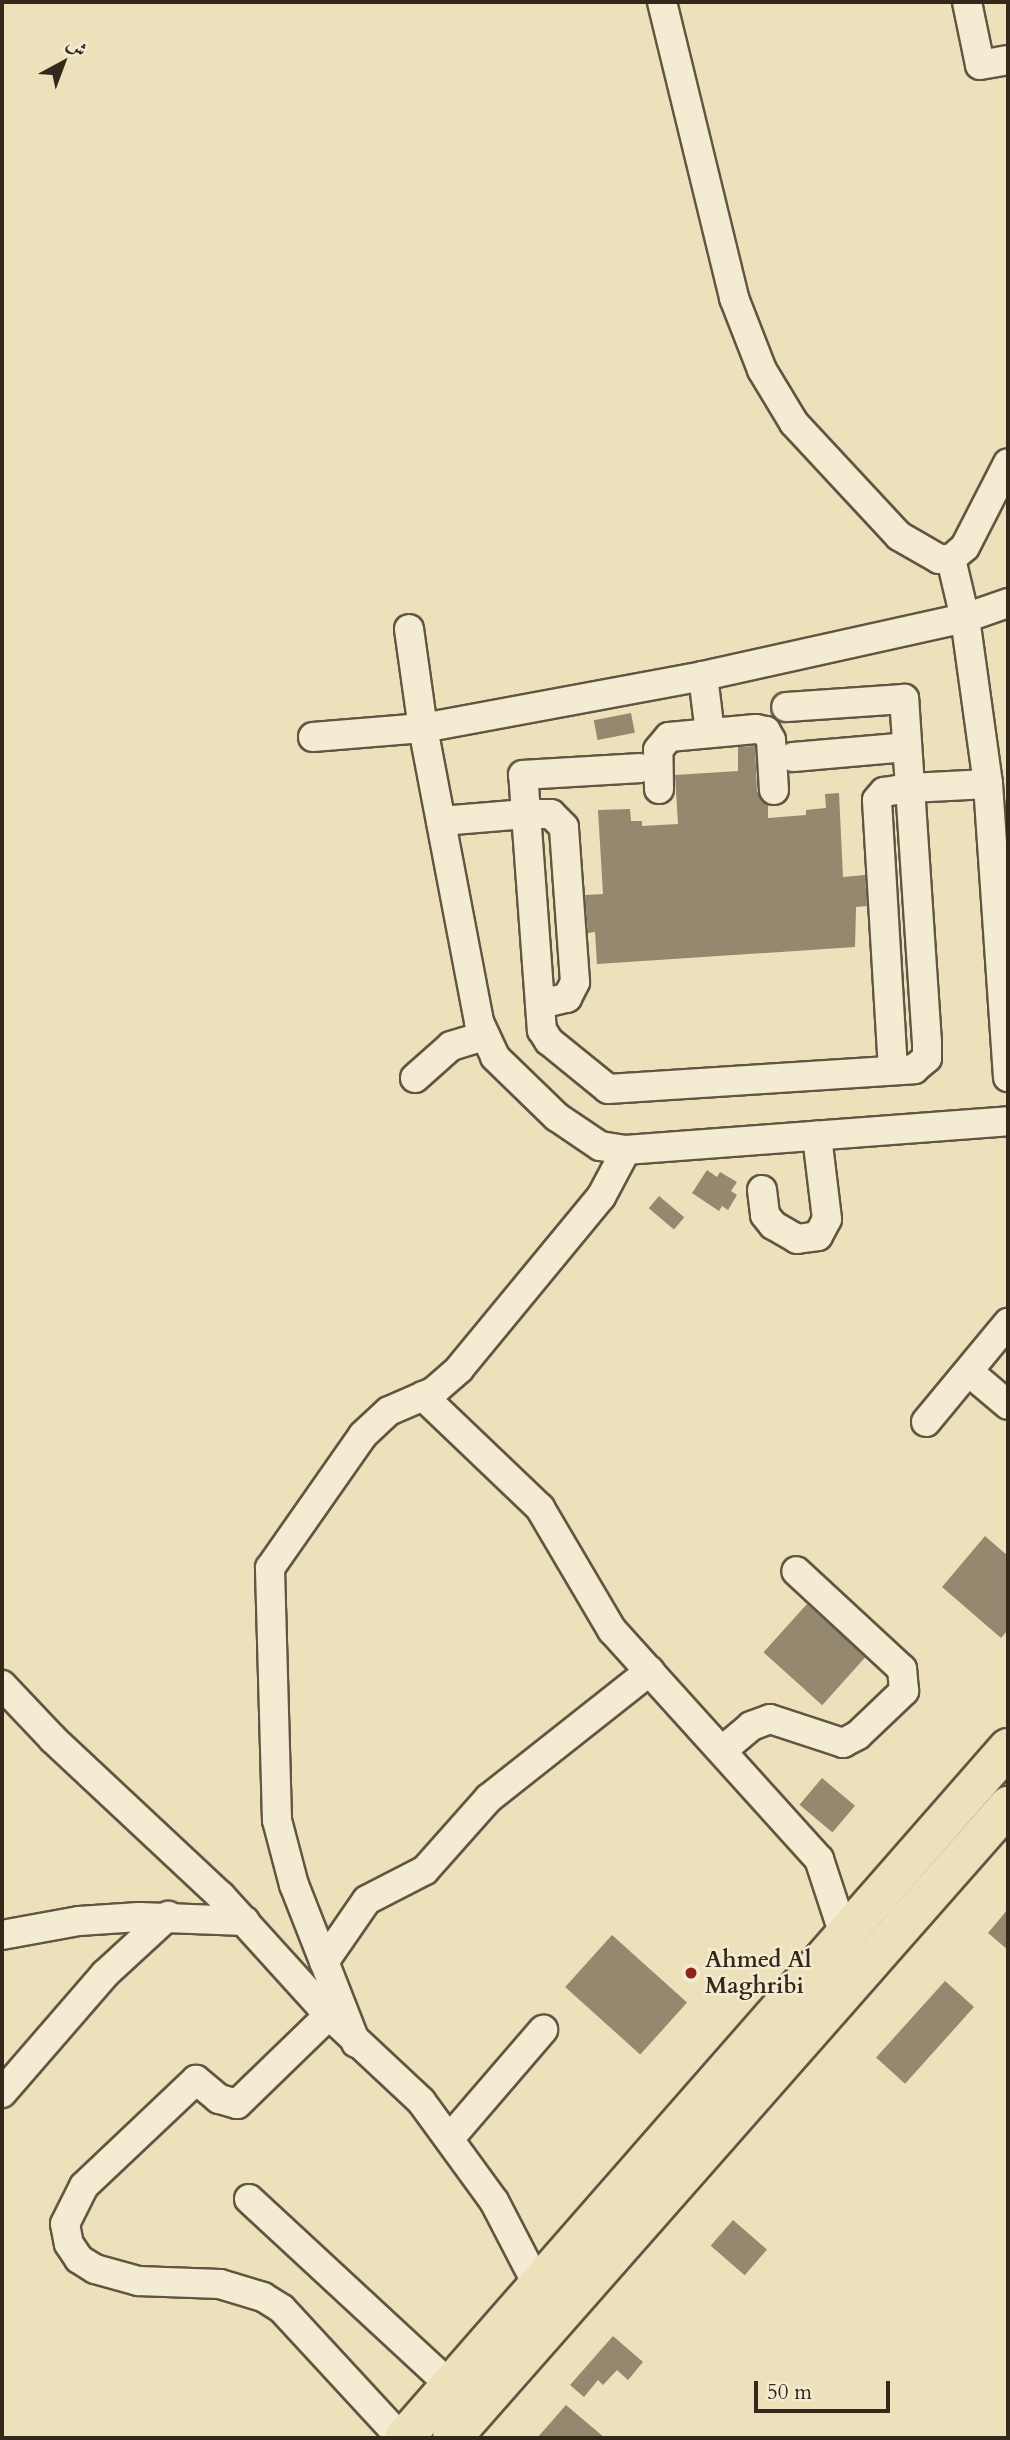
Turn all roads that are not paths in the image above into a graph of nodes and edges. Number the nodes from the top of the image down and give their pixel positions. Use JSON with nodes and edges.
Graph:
{"nodes":[{"id":1,"x":662,"y":2,"type":"edge"},
{"id":2,"x":967,"y":2,"type":"edge"},
{"id":3,"x":1008,"y":60,"type":"edge"},
{"id":4,"x":1008,"y":463,"type":"edge"},
{"id":5,"x":951,"y":559,"type":"junction"},
{"id":6,"x":1008,"y":603,"type":"edge"},
{"id":7,"x":965,"y":618,"type":"junction"},
{"id":8,"x":409,"y":629,"type":"dead end"},
{"id":9,"x":703,"y":676,"type":"junction"},
{"id":10,"x":786,"y":707,"type":"dead end"},
{"id":11,"x":423,"y":728,"type":"junction"},
{"id":12,"x":710,"y":733,"type":"junction"},
{"id":13,"x":313,"y":737,"type":"dead end"},
{"id":14,"x":907,"y":747,"type":"junction"},
{"id":15,"x":793,"y":757,"type":"dead end"},
{"id":16,"x":640,"y":768,"type":"dead end"},
{"id":17,"x":988,"y":784,"type":"junction"},
{"id":18,"x":910,"y":788,"type":"junction"},
{"id":19,"x":659,"y":789,"type":"dead end"},
{"id":20,"x":774,"y":790,"type":"dead end"},
{"id":21,"x":526,"y":814,"type":"junction"},
{"id":22,"x":441,"y":821,"type":"junction"},
{"id":23,"x":483,"y":1036,"type":"junction"},
{"id":24,"x":1008,"y":1077,"type":"edge"},
{"id":25,"x":415,"y":1078,"type":"dead end"},
{"id":26,"x":1008,"y":1121,"type":"edge"},
{"id":27,"x":817,"y":1136,"type":"junction"},
{"id":28,"x":625,"y":1150,"type":"junction"},
{"id":29,"x":762,"y":1190,"type":"dead end"},
{"id":30,"x":1008,"y":1323,"type":"edge"},
{"id":31,"x":969,"y":1372,"type":"junction"},
{"id":32,"x":424,"y":1396,"type":"junction"},
{"id":33,"x":1008,"y":1405,"type":"edge"},
{"id":34,"x":926,"y":1422,"type":"dead end"},
{"id":35,"x":796,"y":1571,"type":"dead end"},
{"id":36,"x":650,"y":1671,"type":"junction"},
{"id":37,"x":2,"y":1685,"type":"edge"},
{"id":38,"x":1008,"y":1748,"type":"edge"},
{"id":39,"x":724,"y":1749,"type":"junction"},
{"id":40,"x":1008,"y":1806,"type":"edge"},
{"id":41,"x":168,"y":1916,"type":"junction"},
{"id":42,"x":245,"y":1922,"type":"junction"},
{"id":43,"x":2,"y":1935,"type":"edge"},
{"id":44,"x":844,"y":1935,"type":"junction"},
{"id":45,"x":324,"y":1962,"type":"junction"},
{"id":46,"x":329,"y":2015,"type":"junction"},
{"id":47,"x":544,"y":2030,"type":"dead end"},
{"id":48,"x":356,"y":2043,"type":"junction"},
{"id":49,"x":2,"y":2093,"type":"edge"},
{"id":50,"x":450,"y":2138,"type":"junction"},
{"id":51,"x":249,"y":2199,"type":"dead end"},
{"id":52,"x":538,"y":2286,"type":"junction"},
{"id":53,"x":449,"y":2384,"type":"junction"},
{"id":54,"x":403,"y":2438,"type":"edge"},
{"id":55,"x":452,"y":2438,"type":"edge"}],
"edges":[{"from":1,"to":5,"type":"street"},
{"from":2,"to":3,"type":"street"},
{"from":4,"to":5,"type":"street"},
{"from":5,"to":7,"type":"street"},
{"from":6,"to":7,"type":"street"},
{"from":7,"to":9,"type":"street"},
{"from":7,"to":17,"type":"street"},
{"from":8,"to":11,"type":"street"},
{"from":9,"to":11,"type":"street"},
{"from":9,"to":12,"type":"street"},
{"from":10,"to":14,"type":"street"},
{"from":11,"to":13,"type":"street"},
{"from":11,"to":22,"type":"street"},
{"from":12,"to":19,"type":"street"},
{"from":12,"to":20,"type":"street"},
{"from":14,"to":15,"type":"street"},
{"from":14,"to":18,"type":"street"},
{"from":16,"to":21,"type":"street"},
{"from":17,"to":18,"type":"street"},
{"from":17,"to":24,"type":"street"},
{"from":18,"to":21,"type":"street"},
{"from":21,"to":22,"type":"street"},
{"from":22,"to":23,"type":"street"},
{"from":23,"to":25,"type":"street"},
{"from":23,"to":28,"type":"street"},
{"from":26,"to":27,"type":"street"},
{"from":27,"to":28,"type":"street"},
{"from":27,"to":29,"type":"street"},
{"from":28,"to":32,"type":"street"},
{"from":30,"to":31,"type":"street"},
{"from":31,"to":33,"type":"street"},
{"from":31,"to":34,"type":"street"},
{"from":32,"to":36,"type":"street"},
{"from":32,"to":45,"type":"street"},
{"from":35,"to":39,"type":"street"},
{"from":36,"to":39,"type":"street"},
{"from":36,"to":45,"type":"street"},
{"from":37,"to":42,"type":"street"},
{"from":38,"to":44,"type":"highway"},
{"from":39,"to":44,"type":"street"},
{"from":40,"to":55,"type":"highway"},
{"from":41,"to":42,"type":"street"},
{"from":41,"to":43,"type":"street"},
{"from":41,"to":49,"type":"street"},
{"from":42,"to":46,"type":"street"},
{"from":44,"to":52,"type":"highway"},
{"from":45,"to":48,"type":"street"},
{"from":46,"to":48,"type":"street"},
{"from":46,"to":54,"type":"street"},
{"from":47,"to":50,"type":"street"},
{"from":48,"to":50,"type":"street"},
{"from":50,"to":52,"type":"street"},
{"from":51,"to":53,"type":"street"},
{"from":52,"to":53,"type":"highway"},
{"from":53,"to":54,"type":"highway"}]}
